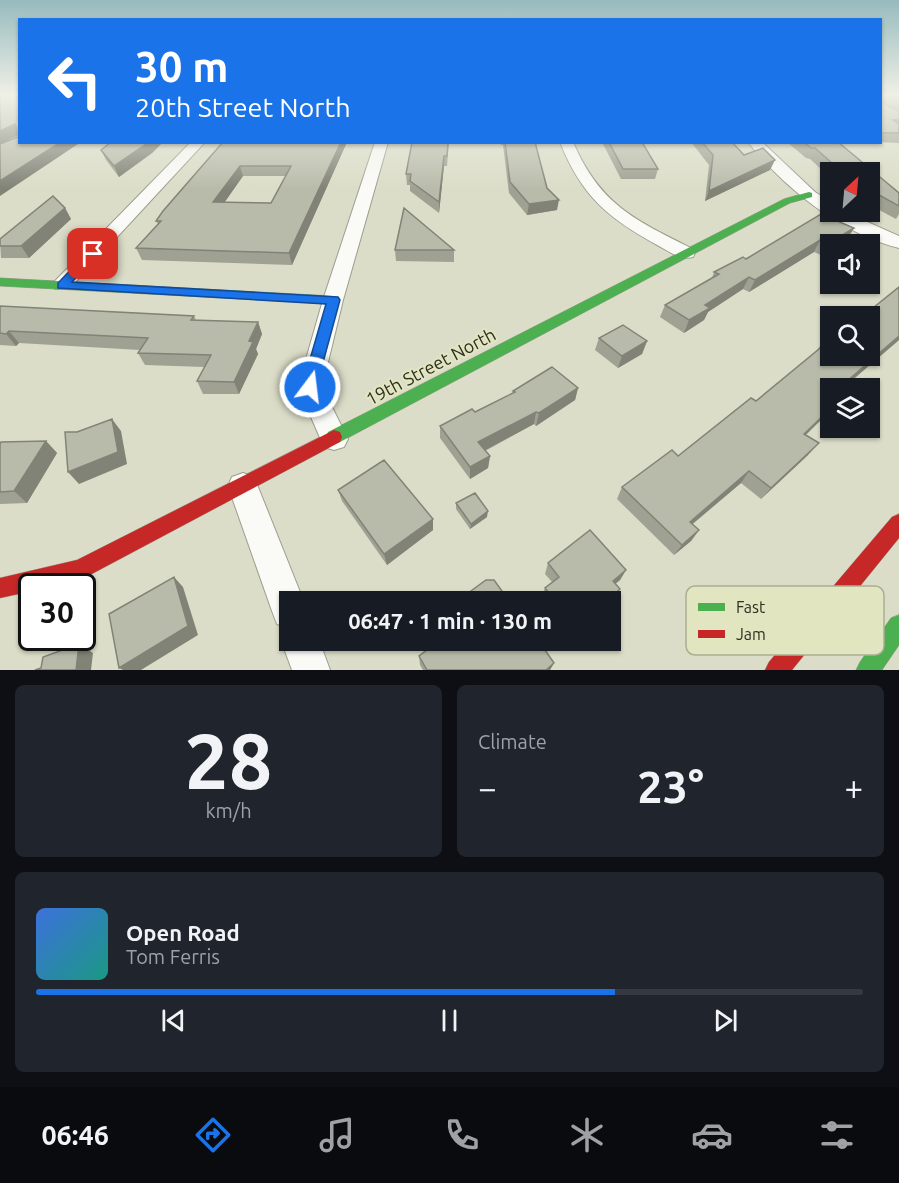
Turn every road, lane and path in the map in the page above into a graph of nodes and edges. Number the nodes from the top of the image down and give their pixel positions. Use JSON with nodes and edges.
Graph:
{"nodes":[{"id":1,"x":197,"y":144,"type":"edge"},
{"id":2,"x":381,"y":144,"type":"edge"},
{"id":3,"x":567,"y":144,"type":"edge"},
{"id":4,"x":756,"y":144,"type":"edge"},
{"id":5,"x":809,"y":195,"type":"junction"},
{"id":6,"x":820,"y":202,"type":"edge"},
{"id":7,"x":850,"y":222,"type":"edge"},
{"id":8,"x":899,"y":243,"type":"edge"},
{"id":9,"x":686,"y":253,"type":"junction"},
{"id":10,"x":0,"y":282,"type":"edge"},
{"id":11,"x":62,"y":285,"type":"junction"},
{"id":12,"x":333,"y":300,"type":"junction"},
{"id":13,"x":334,"y":439,"type":"junction"},
{"id":14,"x":243,"y":486,"type":"junction"},
{"id":15,"x":899,"y":523,"type":"edge"},
{"id":16,"x":847,"y":586,"type":"edge"},
{"id":17,"x":0,"y":588,"type":"edge"},
{"id":18,"x":282,"y":591,"type":"edge"},
{"id":19,"x":899,"y":626,"type":"edge"},
{"id":20,"x":884,"y":647,"type":"edge"},
{"id":21,"x":304,"y":651,"type":"edge"},
{"id":22,"x":789,"y":655,"type":"edge"},
{"id":23,"x":879,"y":655,"type":"edge"},
{"id":24,"x":311,"y":670,"type":"edge"},
{"id":25,"x":777,"y":670,"type":"edge"},
{"id":26,"x":868,"y":670,"type":"edge"}],
"edges":[{"from":1,"to":11,"type":"street"},
{"from":2,"to":12,"type":"street"},
{"from":3,"to":9,"type":"street"},
{"from":4,"to":5,"type":"street"},
{"from":5,"to":6,"type":"street"},
{"from":5,"to":9,"type":"street","name":"19th Street North"},
{"from":7,"to":8,"type":"street"},
{"from":9,"to":13,"type":"street","name":"19th Street North"},
{"from":10,"to":11,"type":"street"},
{"from":11,"to":12,"type":"street"},
{"from":12,"to":13,"type":"street"},
{"from":13,"to":14,"type":"street","name":"19th Street North"},
{"from":14,"to":17,"type":"street","name":"19th Street North"},
{"from":14,"to":18,"type":"street"},
{"from":15,"to":16,"type":"street"},
{"from":19,"to":20,"type":"street"},
{"from":21,"to":24,"type":"street"},
{"from":22,"to":25,"type":"street"},
{"from":23,"to":26,"type":"street"}]}
